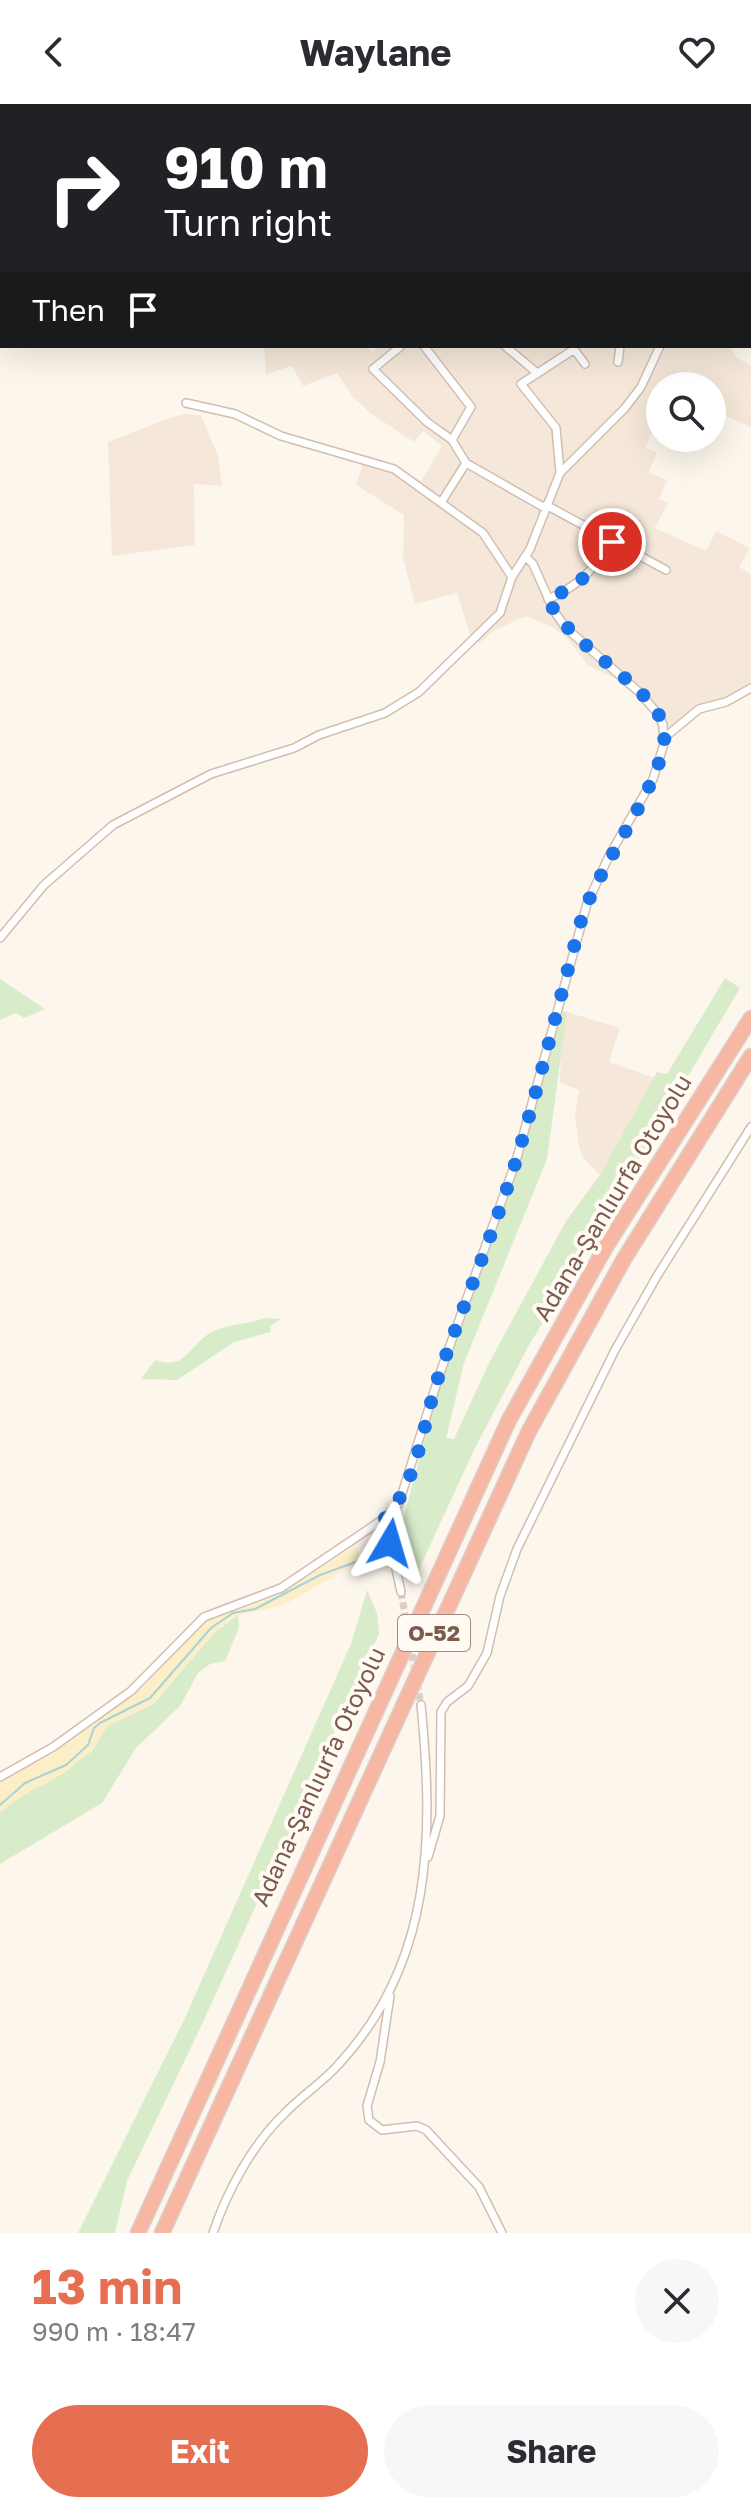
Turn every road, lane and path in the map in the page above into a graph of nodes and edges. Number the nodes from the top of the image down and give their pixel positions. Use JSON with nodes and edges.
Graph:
{"nodes":[{"id":1,"x":399,"y":348,"type":"edge"},
{"id":2,"x":426,"y":348,"type":"edge"},
{"id":3,"x":507,"y":348,"type":"edge"},
{"id":4,"x":573,"y":348,"type":"edge"},
{"id":5,"x":620,"y":348,"type":"edge"},
{"id":6,"x":659,"y":348,"type":"edge"},
{"id":7,"x":618,"y":362,"type":"dead end"},
{"id":8,"x":585,"y":364,"type":"dead end"},
{"id":9,"x":536,"y":372,"type":"junction"},
{"id":10,"x":186,"y":403,"type":"dead end"},
{"id":11,"x":452,"y":440,"type":"junction"},
{"id":12,"x":466,"y":463,"type":"junction"},
{"id":13,"x":560,"y":473,"type":"junction"},
{"id":14,"x":442,"y":501,"type":"junction"},
{"id":15,"x":545,"y":506,"type":"junction"},
{"id":16,"x":612,"y":542,"type":"junction"},
{"id":17,"x":526,"y":557,"type":"junction"},
{"id":18,"x":666,"y":570,"type":"dead end"},
{"id":19,"x":512,"y":577,"type":"junction"},
{"id":20,"x":548,"y":599,"type":"junction"},
{"id":21,"x":751,"y":688,"type":"edge"},
{"id":22,"x":664,"y":738,"type":"junction"},
{"id":23,"x":0,"y":938,"type":"edge"},
{"id":24,"x":751,"y":1018,"type":"edge"},
{"id":25,"x":751,"y":1056,"type":"edge"},
{"id":26,"x":751,"y":1127,"type":"edge"},
{"id":27,"x":385,"y":1518,"type":"junction"},
{"id":28,"x":401,"y":1592,"type":"tunnel mouth"},
{"id":29,"x":421,"y":1705,"type":"tunnel mouth"},
{"id":30,"x":0,"y":1777,"type":"edge"},
{"id":31,"x":428,"y":1857,"type":"junction"},
{"id":32,"x":391,"y":1994,"type":"junction"},
{"id":33,"x":138,"y":2233,"type":"edge"},
{"id":34,"x":162,"y":2233,"type":"edge"},
{"id":35,"x":213,"y":2233,"type":"edge"},
{"id":36,"x":502,"y":2233,"type":"edge"}],
"edges":[{"from":1,"to":11,"type":"street"},
{"from":2,"to":11,"type":"street"},
{"from":3,"to":9,"type":"street"},
{"from":4,"to":8,"type":"street"},
{"from":4,"to":9,"type":"street"},
{"from":5,"to":7,"type":"street"},
{"from":6,"to":13,"type":"street"},
{"from":9,"to":13,"type":"street"},
{"from":10,"to":14,"type":"street"},
{"from":11,"to":12,"type":"street"},
{"from":12,"to":14,"type":"street"},
{"from":12,"to":15,"type":"street"},
{"from":13,"to":15,"type":"street"},
{"from":14,"to":19,"type":"street"},
{"from":15,"to":16,"type":"street"},
{"from":15,"to":17,"type":"street"},
{"from":16,"to":18,"type":"street"},
{"from":16,"to":20,"type":"street"},
{"from":17,"to":19,"type":"street"},
{"from":17,"to":20,"type":"street"},
{"from":19,"to":23,"type":"street"},
{"from":20,"to":22,"type":"street"},
{"from":21,"to":22,"type":"street"},
{"from":22,"to":27,"type":"street"},
{"from":24,"to":33,"type":"highway","name":"Adana-Şanlıurfa Otoyolu","number":"O-52"},
{"from":25,"to":34,"type":"highway","name":"Adana-Şanlıurfa Otoyolu","number":"O-52"},
{"from":26,"to":31,"type":"street"},
{"from":27,"to":28,"type":"street"},
{"from":27,"to":30,"type":"street"},
{"from":29,"to":31,"type":"street"},
{"from":31,"to":32,"type":"street"},
{"from":32,"to":35,"type":"street"},
{"from":32,"to":36,"type":"street"}]}
